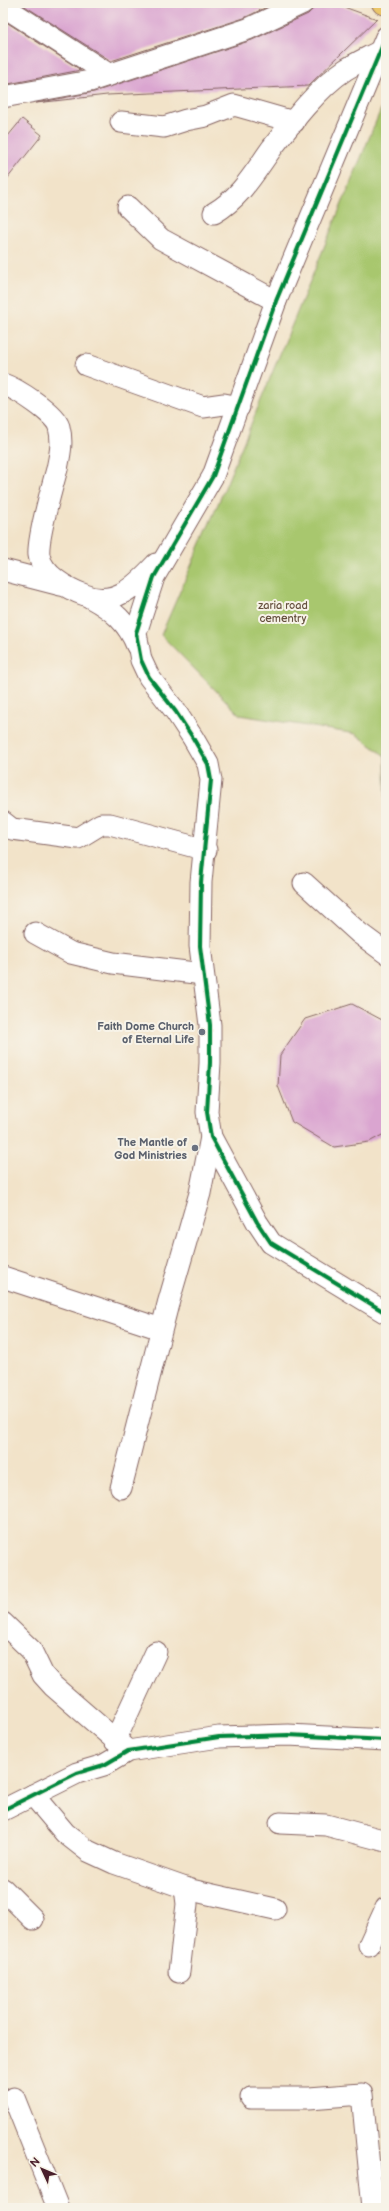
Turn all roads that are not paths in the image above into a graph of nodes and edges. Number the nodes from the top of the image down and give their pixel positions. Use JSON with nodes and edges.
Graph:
{"nodes":[{"id":1,"x":303,"y":3,"type":"edge"},
{"id":2,"x":383,"y":3,"type":"edge"},
{"id":3,"x":386,"y":4,"type":"edge"},
{"id":4,"x":3,"y":6,"type":"edge"},
{"id":5,"x":383,"y":44,"type":"edge"},
{"id":6,"x":110,"y":75,"type":"junction"},
{"id":7,"x":3,"y":97,"type":"edge"},
{"id":8,"x":121,"y":122,"type":"dead end"},
{"id":9,"x":294,"y":122,"type":"junction"},
{"id":10,"x":128,"y":207,"type":"dead end"},
{"id":11,"x":214,"y":213,"type":"dead end"},
{"id":12,"x":276,"y":301,"type":"junction"},
{"id":13,"x":86,"y":365,"type":"dead end"},
{"id":14,"x":3,"y":384,"type":"edge"},
{"id":15,"x":239,"y":407,"type":"junction"},
{"id":16,"x":169,"y":550,"type":"junction"},
{"id":17,"x":3,"y":570,"type":"edge"},
{"id":18,"x":61,"y":585,"type":"junction"},
{"id":19,"x":87,"y":596,"type":"junction"},
{"id":20,"x":141,"y":660,"type":"junction"},
{"id":21,"x":3,"y":822,"type":"edge"},
{"id":22,"x":206,"y":850,"type":"junction"},
{"id":23,"x":304,"y":883,"type":"dead end"},
{"id":24,"x":35,"y":933,"type":"dead end"},
{"id":25,"x":386,"y":953,"type":"edge"},
{"id":26,"x":203,"y":974,"type":"junction"},
{"id":27,"x":211,"y":1137,"type":"junction"},
{"id":28,"x":3,"y":1277,"type":"edge"},
{"id":29,"x":386,"y":1313,"type":"edge"},
{"id":30,"x":161,"y":1329,"type":"junction"},
{"id":31,"x":121,"y":1488,"type":"dead end"},
{"id":32,"x":3,"y":1623,"type":"edge"},
{"id":33,"x":156,"y":1652,"type":"dead end"},
{"id":34,"x":386,"y":1740,"type":"edge"},
{"id":35,"x":121,"y":1746,"type":"junction"},
{"id":36,"x":33,"y":1795,"type":"junction"},
{"id":37,"x":3,"y":1810,"type":"edge"},
{"id":38,"x":280,"y":1823,"type":"dead end"},
{"id":39,"x":386,"y":1841,"type":"edge"},
{"id":40,"x":185,"y":1888,"type":"junction"},
{"id":41,"x":3,"y":1889,"type":"edge"},
{"id":42,"x":386,"y":1908,"type":"edge"},
{"id":43,"x":275,"y":1909,"type":"dead end"},
{"id":44,"x":33,"y":1919,"type":"dead end"},
{"id":45,"x":369,"y":1945,"type":"dead end"},
{"id":46,"x":179,"y":1972,"type":"dead end"},
{"id":47,"x":14,"y":2098,"type":"dead end"},
{"id":48,"x":251,"y":2098,"type":"dead end"},
{"id":49,"x":58,"y":2208,"type":"edge"},
{"id":50,"x":373,"y":2208,"type":"edge"}],
"edges":[{"from":1,"to":6,"type":"street"},
{"from":2,"to":3,"type":"highway"},
{"from":4,"to":6,"type":"street"},
{"from":5,"to":9,"type":"street"},
{"from":5,"to":12,"type":"street"},
{"from":6,"to":7,"type":"street"},
{"from":8,"to":9,"type":"street"},
{"from":9,"to":11,"type":"street"},
{"from":10,"to":12,"type":"street"},
{"from":12,"to":15,"type":"street"},
{"from":13,"to":15,"type":"street"},
{"from":14,"to":18,"type":"street"},
{"from":15,"to":16,"type":"street"},
{"from":16,"to":19,"type":"street"},
{"from":16,"to":20,"type":"street"},
{"from":17,"to":18,"type":"street"},
{"from":18,"to":19,"type":"street"},
{"from":19,"to":20,"type":"street"},
{"from":20,"to":22,"type":"street"},
{"from":21,"to":22,"type":"street"},
{"from":22,"to":26,"type":"street"},
{"from":23,"to":25,"type":"street"},
{"from":24,"to":26,"type":"street"},
{"from":26,"to":27,"type":"street"},
{"from":27,"to":29,"type":"street"},
{"from":27,"to":30,"type":"street"},
{"from":28,"to":30,"type":"street"},
{"from":30,"to":31,"type":"street"},
{"from":32,"to":35,"type":"street"},
{"from":33,"to":35,"type":"street"},
{"from":34,"to":35,"type":"street"},
{"from":35,"to":36,"type":"street"},
{"from":36,"to":37,"type":"street"},
{"from":36,"to":40,"type":"street"},
{"from":38,"to":39,"type":"street"},
{"from":40,"to":43,"type":"street"},
{"from":40,"to":46,"type":"street"},
{"from":41,"to":44,"type":"street"},
{"from":42,"to":45,"type":"street"},
{"from":47,"to":49,"type":"street"},
{"from":48,"to":50,"type":"street"}]}
